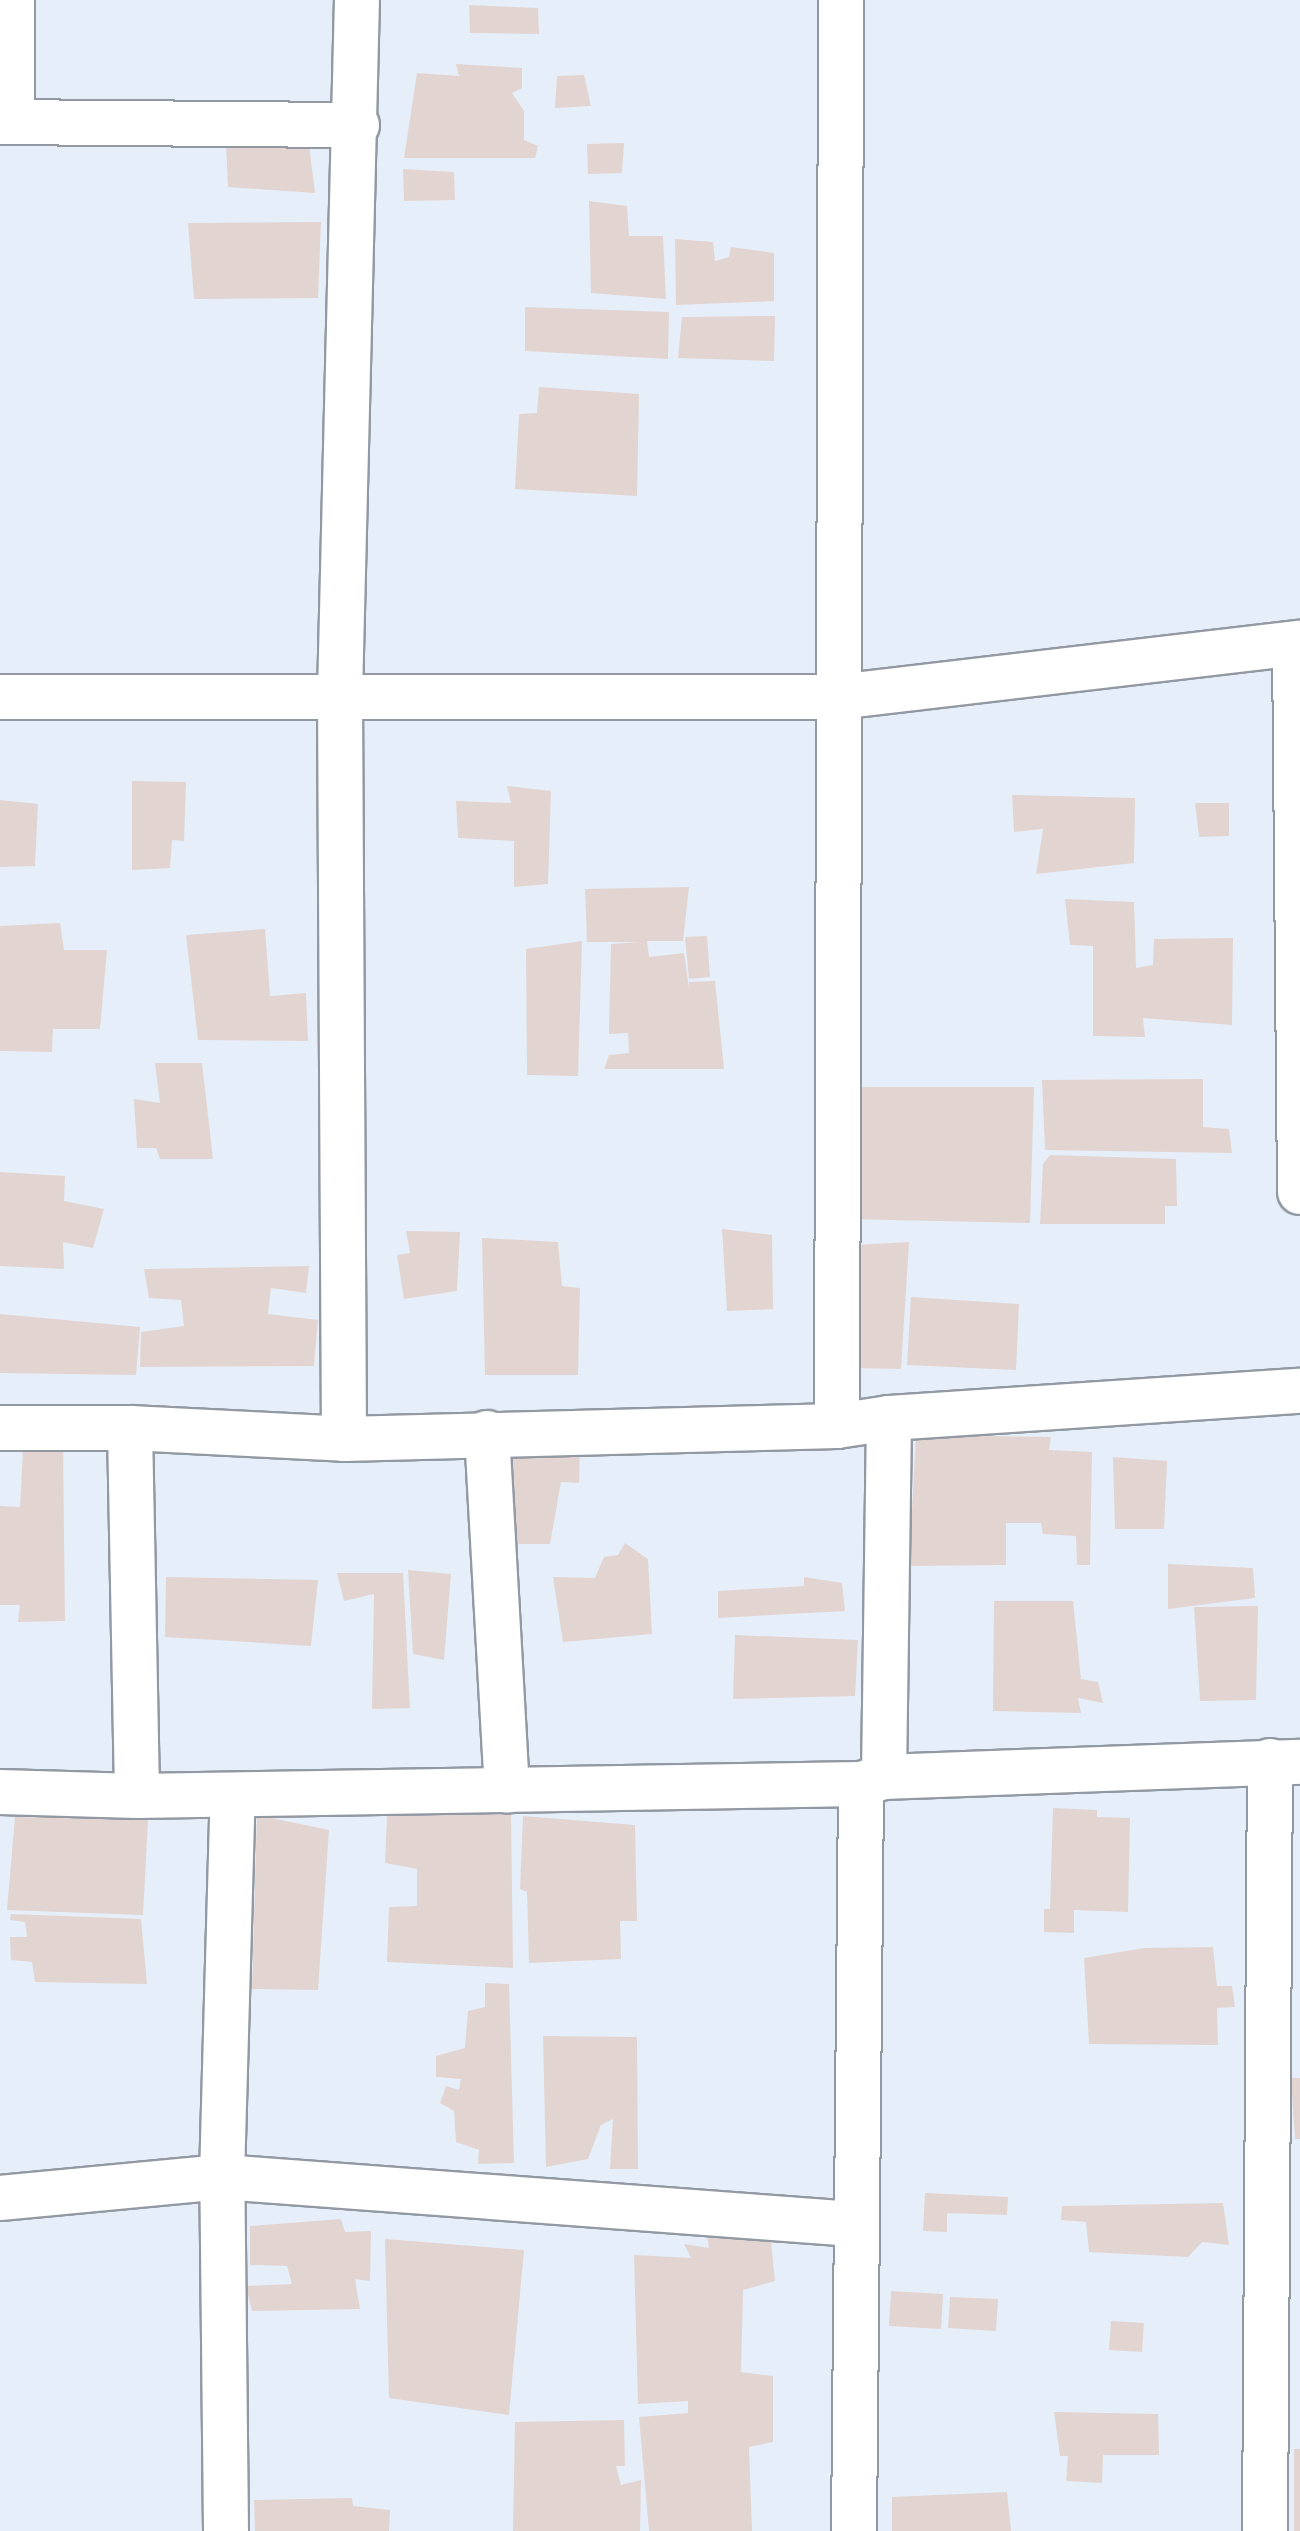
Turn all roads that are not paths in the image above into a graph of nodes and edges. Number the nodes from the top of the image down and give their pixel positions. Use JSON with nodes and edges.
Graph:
{"nodes":[{"id":1,"x":12,"y":0,"type":"edge"},
{"id":2,"x":357,"y":0,"type":"edge"},
{"id":3,"x":841,"y":0,"type":"edge"},
{"id":4,"x":6,"y":122,"type":"edge"},
{"id":5,"x":357,"y":125,"type":"junction"},
{"id":6,"x":1298,"y":644,"type":"edge"},
{"id":7,"x":340,"y":694,"type":"junction"},
{"id":8,"x":0,"y":697,"type":"edge"},
{"id":9,"x":837,"y":697,"type":"junction"},
{"id":10,"x":1300,"y":1192,"type":"edge"},
{"id":11,"x":1300,"y":1391,"type":"edge"},
{"id":12,"x":889,"y":1418,"type":"junction"},
{"id":13,"x":837,"y":1426,"type":"junction"},
{"id":14,"x":0,"y":1428,"type":"edge"},
{"id":15,"x":130,"y":1428,"type":"junction"},
{"id":16,"x":487,"y":1433,"type":"junction"},
{"id":17,"x":344,"y":1439,"type":"junction"},
{"id":18,"x":1285,"y":1762,"type":"edge"},
{"id":19,"x":873,"y":1780,"type":"junction"},
{"id":20,"x":507,"y":1790,"type":"junction"},
{"id":21,"x":0,"y":1792,"type":"edge"},
{"id":22,"x":233,"y":1795,"type":"junction"},
{"id":23,"x":137,"y":1796,"type":"junction"},
{"id":24,"x":222,"y":2177,"type":"junction"},
{"id":25,"x":0,"y":2198,"type":"edge"},
{"id":26,"x":853,"y":2224,"type":"junction"},
{"id":27,"x":226,"y":2531,"type":"edge"},
{"id":28,"x":854,"y":2531,"type":"edge"},
{"id":29,"x":1265,"y":2531,"type":"edge"}],
"edges":[{"from":1,"to":4,"type":"street"},
{"from":2,"to":5,"type":"street"},
{"from":3,"to":9,"type":"street"},
{"from":4,"to":5,"type":"street"},
{"from":5,"to":7,"type":"street"},
{"from":6,"to":9,"type":"street"},
{"from":6,"to":10,"type":"street"},
{"from":7,"to":8,"type":"street"},
{"from":7,"to":9,"type":"street"},
{"from":7,"to":17,"type":"street"},
{"from":9,"to":13,"type":"street"},
{"from":11,"to":12,"type":"street"},
{"from":12,"to":13,"type":"street"},
{"from":12,"to":19,"type":"street"},
{"from":13,"to":16,"type":"street"},
{"from":14,"to":15,"type":"street"},
{"from":15,"to":17,"type":"street"},
{"from":15,"to":23,"type":"street"},
{"from":16,"to":17,"type":"street"},
{"from":16,"to":20,"type":"street"},
{"from":18,"to":19,"type":"street"},
{"from":18,"to":29,"type":"street"},
{"from":19,"to":20,"type":"street"},
{"from":19,"to":26,"type":"street"},
{"from":20,"to":22,"type":"street"},
{"from":21,"to":23,"type":"street"},
{"from":22,"to":23,"type":"street"},
{"from":22,"to":24,"type":"street"},
{"from":24,"to":25,"type":"street"},
{"from":24,"to":26,"type":"street"},
{"from":24,"to":27,"type":"street"},
{"from":26,"to":28,"type":"street"}]}
